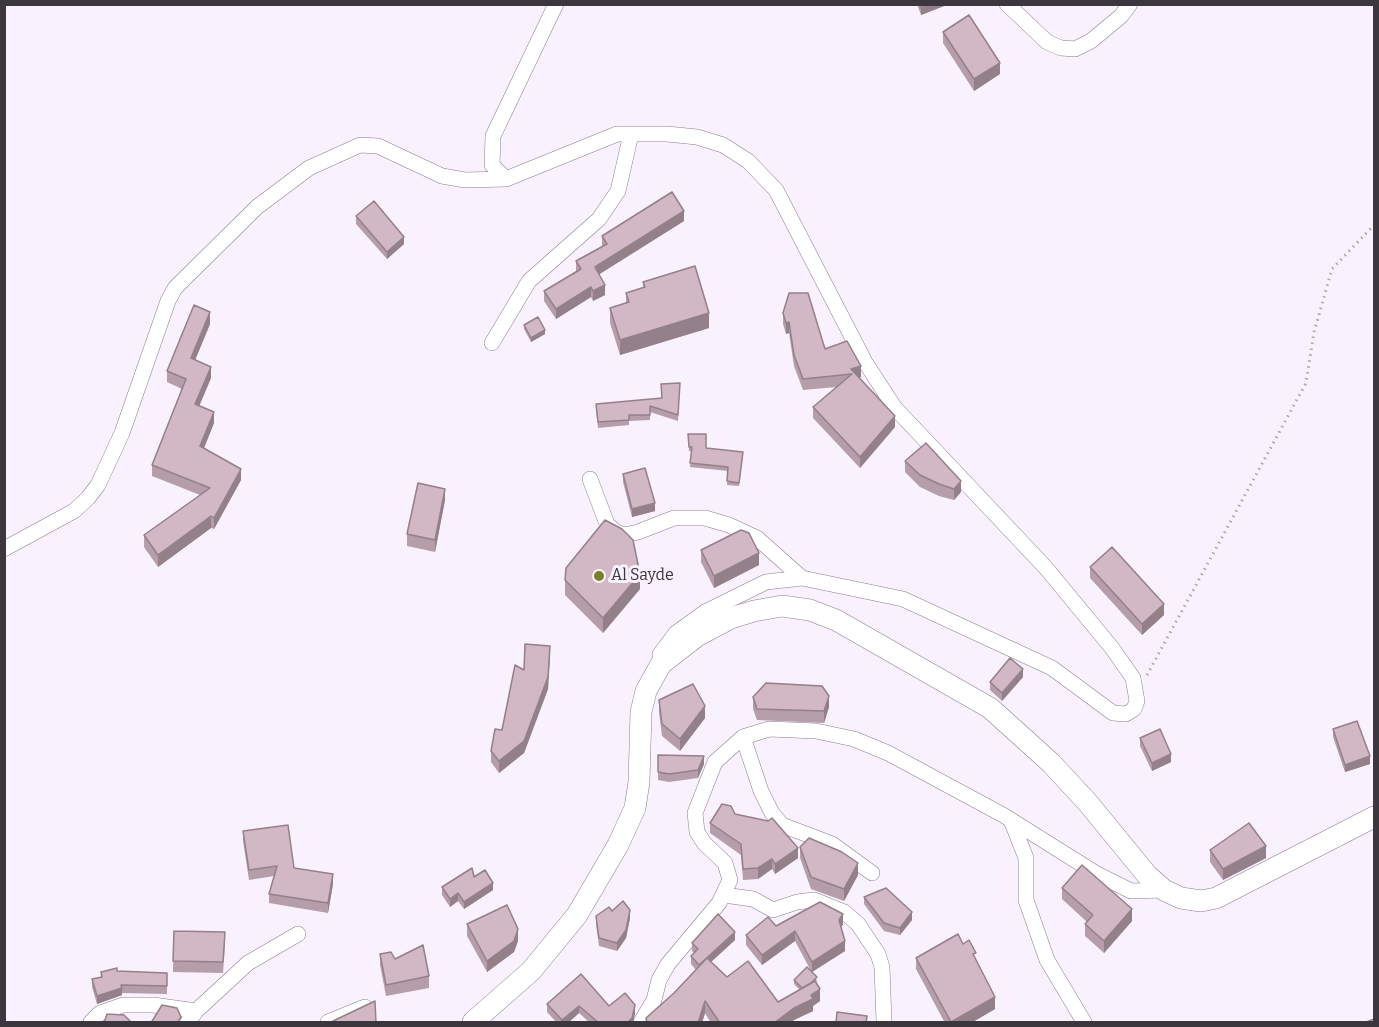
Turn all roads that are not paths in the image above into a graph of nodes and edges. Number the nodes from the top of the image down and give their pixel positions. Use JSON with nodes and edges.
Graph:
{"nodes":[{"id":1,"x":556,"y":4,"type":"edge"},
{"id":2,"x":1007,"y":4,"type":"edge"},
{"id":3,"x":1130,"y":4,"type":"edge"},
{"id":4,"x":631,"y":134,"type":"junction"},
{"id":5,"x":506,"y":179,"type":"junction"},
{"id":6,"x":492,"y":344,"type":"dead end"},
{"id":7,"x":590,"y":479,"type":"dead end"},
{"id":8,"x":4,"y":549,"type":"edge"},
{"id":9,"x":802,"y":578,"type":"junction"},
{"id":10,"x":661,"y":664,"type":"junction"},
{"id":11,"x":742,"y":737,"type":"junction"},
{"id":12,"x":1374,"y":818,"type":"edge"},
{"id":13,"x":1011,"y":820,"type":"junction"},
{"id":14,"x":872,"y":873,"type":"dead end"},
{"id":15,"x":1164,"y":890,"type":"junction"},
{"id":16,"x":724,"y":895,"type":"junction"},
{"id":17,"x":298,"y":934,"type":"dead end"},
{"id":18,"x":365,"y":1007,"type":"edge"},
{"id":19,"x":192,"y":1017,"type":"edge"},
{"id":20,"x":91,"y":1023,"type":"edge"},
{"id":21,"x":328,"y":1023,"type":"edge"},
{"id":22,"x":473,"y":1023,"type":"edge"},
{"id":23,"x":641,"y":1023,"type":"edge"},
{"id":24,"x":884,"y":1023,"type":"edge"},
{"id":25,"x":1084,"y":1023,"type":"edge"}],
"edges":[{"from":1,"to":5,"type":"street"},
{"from":2,"to":3,"type":"street"},
{"from":4,"to":5,"type":"street"},
{"from":4,"to":6,"type":"street"},
{"from":4,"to":9,"type":"street"},
{"from":5,"to":8,"type":"street"},
{"from":7,"to":9,"type":"street"},
{"from":9,"to":10,"type":"street"},
{"from":10,"to":15,"type":"main road"},
{"from":10,"to":22,"type":"main road"},
{"from":11,"to":13,"type":"street"},
{"from":11,"to":14,"type":"street"},
{"from":11,"to":16,"type":"street"},
{"from":12,"to":15,"type":"main road"},
{"from":13,"to":15,"type":"street"},
{"from":13,"to":25,"type":"street"},
{"from":16,"to":23,"type":"street"},
{"from":16,"to":24,"type":"street"},
{"from":17,"to":19,"type":"street"},
{"from":18,"to":21,"type":"street"},
{"from":19,"to":20,"type":"street"}]}
